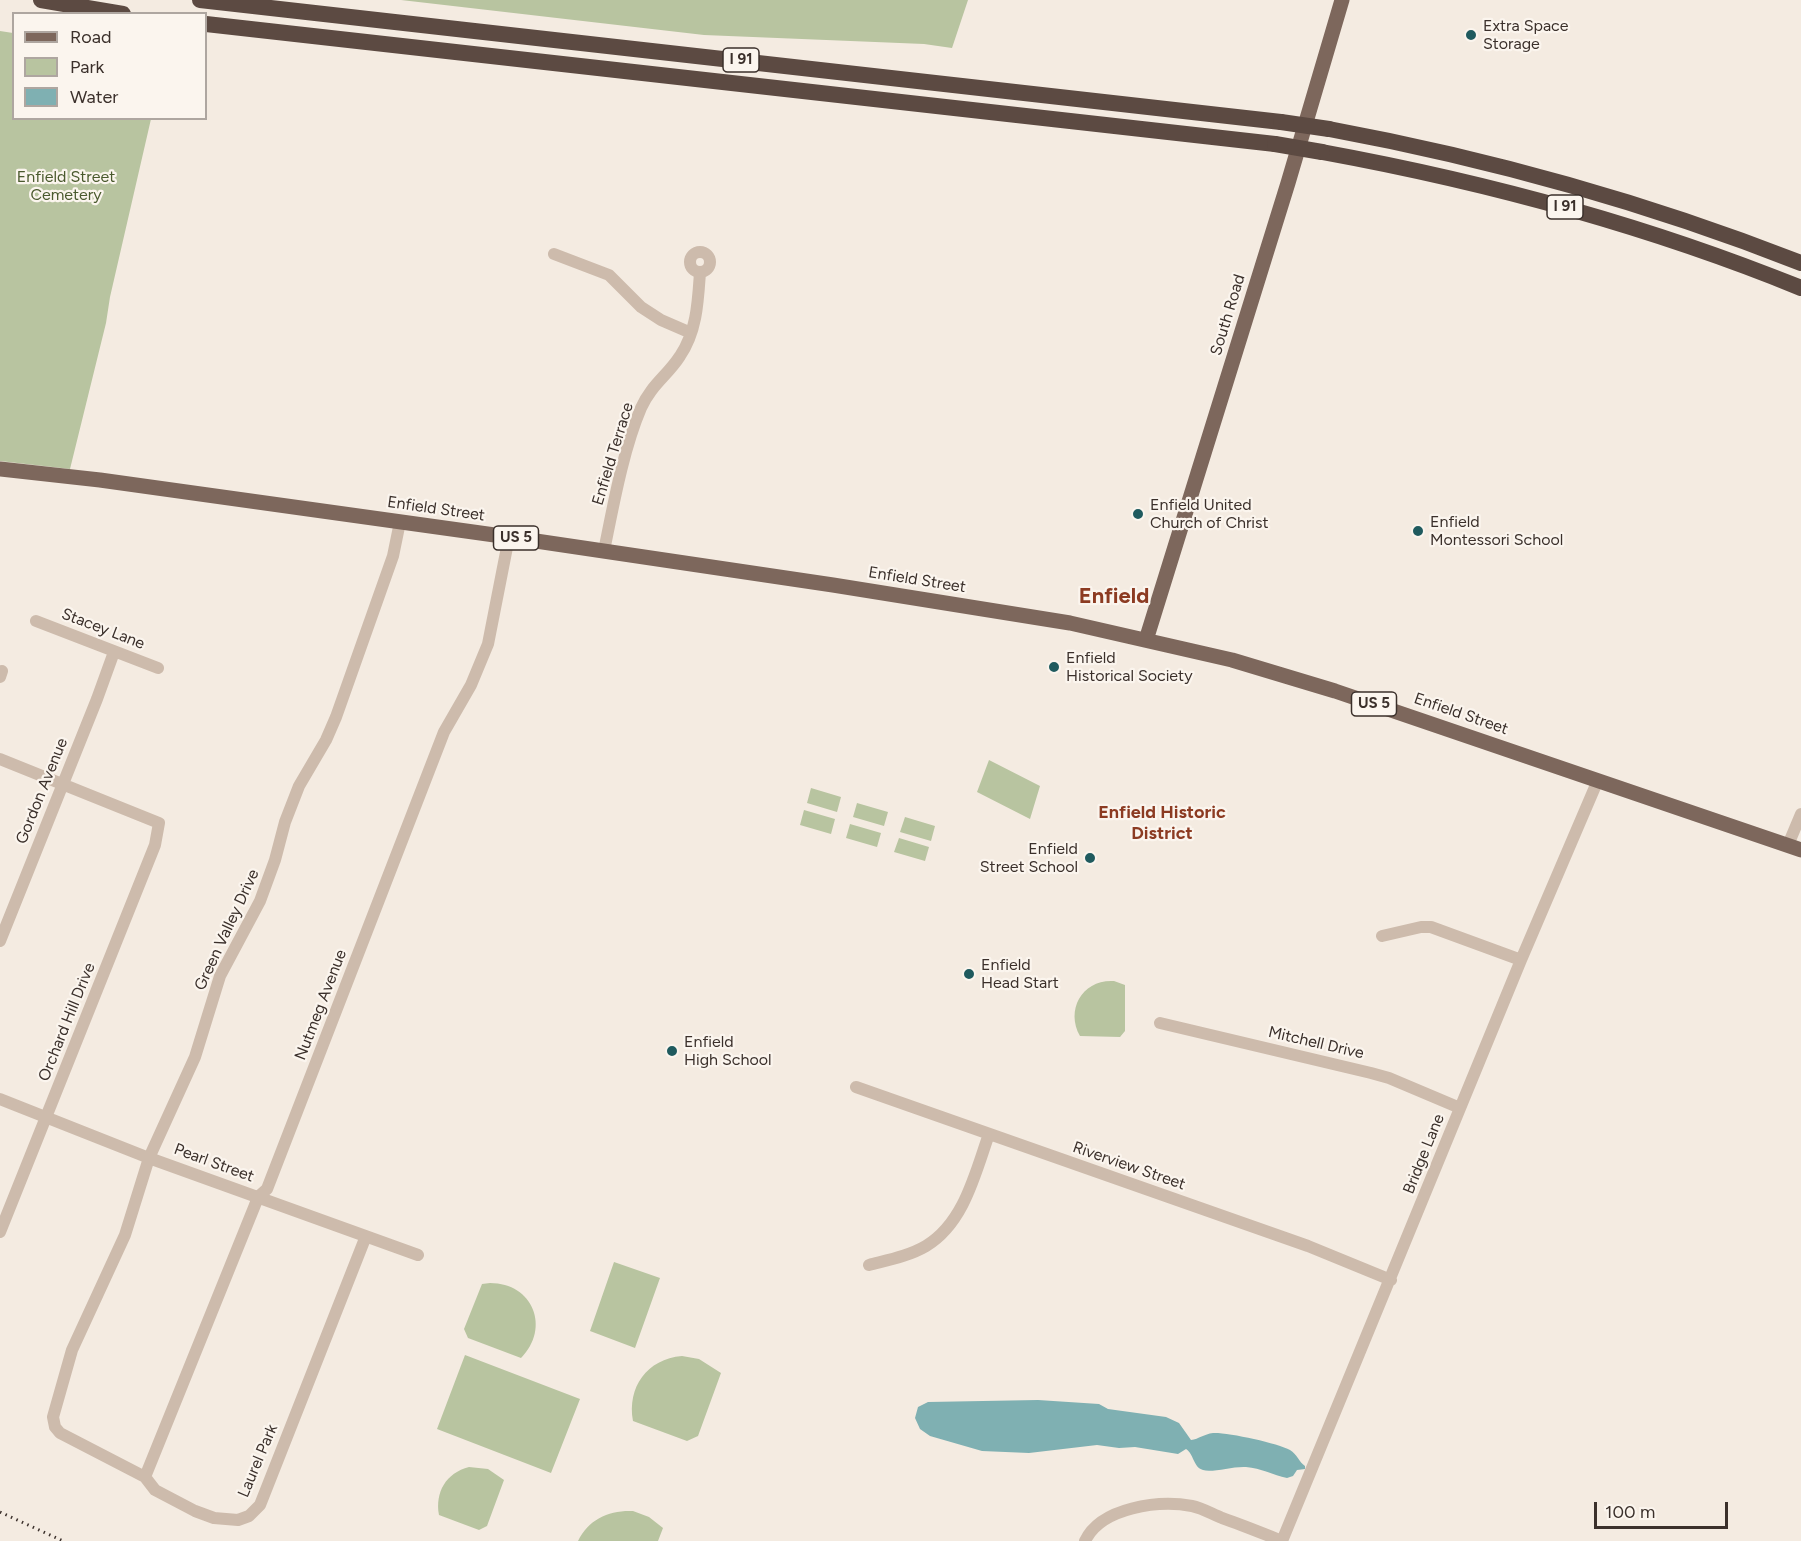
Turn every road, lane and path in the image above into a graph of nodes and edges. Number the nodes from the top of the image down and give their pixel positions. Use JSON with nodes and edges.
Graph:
{"nodes":[{"id":1,"x":41,"y":0,"type":"edge"},
{"id":2,"x":200,"y":0,"type":"edge"},
{"id":3,"x":1342,"y":0,"type":"edge"},
{"id":4,"x":111,"y":12,"type":"edge"},
{"id":5,"x":207,"y":24,"type":"edge"},
{"id":6,"x":554,"y":254,"type":"dead end"},
{"id":7,"x":1801,"y":263,"type":"edge"},
{"id":8,"x":700,"y":272,"type":"dead end"},
{"id":9,"x":1801,"y":288,"type":"edge"},
{"id":10,"x":691,"y":333,"type":"junction"},
{"id":11,"x":0,"y":469,"type":"edge"},
{"id":12,"x":399,"y":522,"type":"junction"},
{"id":13,"x":509,"y":537,"type":"junction"},
{"id":14,"x":604,"y":551,"type":"junction"},
{"id":15,"x":36,"y":621,"type":"dead end"},
{"id":16,"x":1146,"y":640,"type":"junction"},
{"id":17,"x":114,"y":652,"type":"junction"},
{"id":18,"x":158,"y":668,"type":"dead end"},
{"id":19,"x":0,"y":759,"type":"edge"},
{"id":20,"x":1598,"y":780,"type":"junction"},
{"id":21,"x":62,"y":784,"type":"junction"},
{"id":22,"x":1801,"y":814,"type":"edge"},
{"id":23,"x":1795,"y":847,"type":"edge"},
{"id":24,"x":1382,"y":936,"type":"dead end"},
{"id":25,"x":0,"y":941,"type":"edge"},
{"id":26,"x":1521,"y":960,"type":"junction"},
{"id":27,"x":1160,"y":1023,"type":"dead end"},
{"id":28,"x":856,"y":1087,"type":"dead end"},
{"id":29,"x":0,"y":1099,"type":"edge"},
{"id":30,"x":1460,"y":1108,"type":"junction"},
{"id":31,"x":47,"y":1118,"type":"junction"},
{"id":32,"x":989,"y":1134,"type":"junction"},
{"id":33,"x":149,"y":1158,"type":"junction"},
{"id":34,"x":258,"y":1197,"type":"junction"},
{"id":35,"x":0,"y":1232,"type":"edge"},
{"id":36,"x":366,"y":1236,"type":"junction"},
{"id":37,"x":417,"y":1255,"type":"dead end"},
{"id":38,"x":869,"y":1264,"type":"dead end"},
{"id":39,"x":1390,"y":1280,"type":"junction"},
{"id":40,"x":53,"y":1417,"type":"joint"},
{"id":41,"x":145,"y":1477,"type":"junction"},
{"id":42,"x":1085,"y":1541,"type":"edge"},
{"id":43,"x":1282,"y":1541,"type":"edge"}],
"edges":[{"from":1,"to":4,"type":"highway"},
{"from":2,"to":7,"type":"highway","number":"I 91","bridge":true},
{"from":3,"to":16,"type":"main road","name":"South Road"},
{"from":5,"to":9,"type":"highway","number":"I 91","bridge":true},
{"from":6,"to":10,"type":"street"},
{"from":8,"to":10,"type":"street","name":"Enfield Terrace"},
{"from":10,"to":14,"type":"street","name":"Enfield Terrace"},
{"from":11,"to":12,"type":"main road","name":"Enfield Street","number":"US 5"},
{"from":12,"to":13,"type":"main road","name":"Enfield Street","number":"US 5"},
{"from":12,"to":33,"type":"street","name":"Green Valley Drive"},
{"from":13,"to":14,"type":"main road","name":"Enfield Street","number":"US 5"},
{"from":13,"to":34,"type":"street","name":"Nutmeg Avenue"},
{"from":14,"to":16,"type":"main road","name":"Enfield Street","number":"US 5"},
{"from":15,"to":17,"type":"street","name":"Stacey Lane"},
{"from":16,"to":20,"type":"main road","name":"Enfield Street","number":"US 5"},
{"from":17,"to":18,"type":"street","name":"Stacey Lane"},
{"from":17,"to":21,"type":"street","name":"Gordon Avenue"},
{"from":19,"to":21,"type":"street"},
{"from":20,"to":23,"type":"main road","name":"Enfield Street","number":"US 5"},
{"from":20,"to":26,"type":"street","name":"Bridge Lane"},
{"from":21,"to":25,"type":"street","name":"Gordon Avenue"},
{"from":21,"to":31,"type":"street","name":"Orchard Hill Drive"},
{"from":22,"to":23,"type":"street"},
{"from":24,"to":26,"type":"street"},
{"from":26,"to":30,"type":"street","name":"Bridge Lane"},
{"from":27,"to":30,"type":"street","name":"Mitchell Drive"},
{"from":28,"to":32,"type":"street","name":"Riverview Street"},
{"from":29,"to":31,"type":"street","name":"Pearl Street"},
{"from":30,"to":39,"type":"street","name":"Bridge Lane"},
{"from":31,"to":33,"type":"street","name":"Pearl Street"},
{"from":31,"to":35,"type":"street","name":"Orchard Hill Drive"},
{"from":32,"to":38,"type":"street"},
{"from":32,"to":39,"type":"street","name":"Riverview Street"},
{"from":33,"to":34,"type":"street","name":"Pearl Street"},
{"from":33,"to":40,"type":"street","name":"Green Valley Drive"},
{"from":34,"to":36,"type":"street","name":"Pearl Street"},
{"from":34,"to":41,"type":"street","name":"Nutmeg Avenue"},
{"from":36,"to":37,"type":"street","name":"Pearl Street"},
{"from":36,"to":41,"type":"street","name":"Laurel Park"},
{"from":39,"to":43,"type":"street","name":"Bridge Lane"},
{"from":40,"to":41,"type":"street","name":"Laurel Park"},
{"from":42,"to":43,"type":"street"}]}
